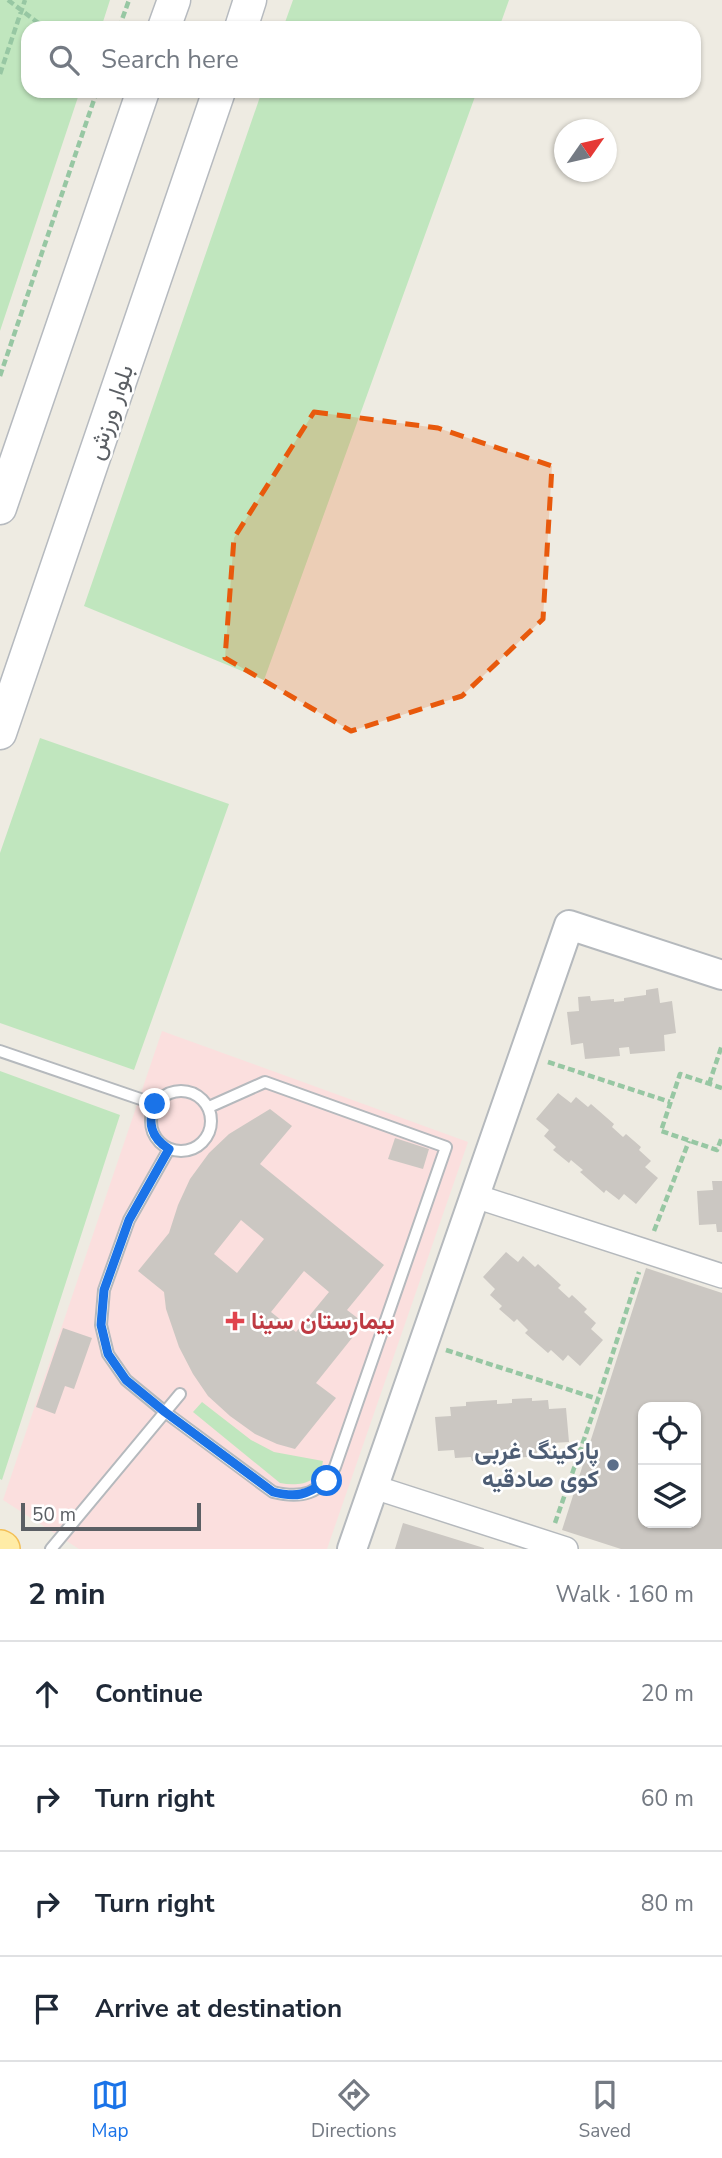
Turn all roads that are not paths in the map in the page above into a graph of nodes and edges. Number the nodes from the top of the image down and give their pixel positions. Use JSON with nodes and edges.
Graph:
{"nodes":[{"id":1,"x":174,"y":0,"type":"edge"},
{"id":2,"x":250,"y":0,"type":"edge"},
{"id":3,"x":166,"y":21,"type":"edge"},
{"id":4,"x":243,"y":21,"type":"edge"},
{"id":5,"x":141,"y":98,"type":"edge"},
{"id":6,"x":217,"y":98,"type":"edge"},
{"id":7,"x":0,"y":508,"type":"edge"},
{"id":8,"x":0,"y":733,"type":"edge"},
{"id":9,"x":722,"y":975,"type":"edge"},
{"id":10,"x":0,"y":1051,"type":"edge"},
{"id":11,"x":155,"y":1104,"type":"junction"},
{"id":12,"x":209,"y":1107,"type":"junction"},
{"id":13,"x":169,"y":1149,"type":"junction"},
{"id":14,"x":475,"y":1196,"type":"junction"},
{"id":15,"x":722,"y":1276,"type":"edge"},
{"id":16,"x":180,"y":1394,"type":"dead end"},
{"id":17,"x":165,"y":1412,"type":"junction"},
{"id":18,"x":374,"y":1487,"type":"junction"},
{"id":19,"x":553,"y":1547,"type":"edge"},
{"id":20,"x":51,"y":1549,"type":"edge"},
{"id":21,"x":352,"y":1549,"type":"edge"}],
"edges":[{"from":1,"to":3,"type":"main road"},
{"from":2,"to":4,"type":"main road"},
{"from":5,"to":7,"type":"main road"},
{"from":6,"to":8,"type":"main road","name":"بلوار ورزش"},
{"from":9,"to":14,"type":"street"},
{"from":10,"to":11,"type":"lane"},
{"from":11,"to":12,"type":"lane"},
{"from":11,"to":13,"type":"lane"},
{"from":12,"to":13,"type":"lane"},
{"from":12,"to":17,"type":"lane"},
{"from":13,"to":17,"type":"lane"},
{"from":14,"to":15,"type":"street"},
{"from":14,"to":18,"type":"street"},
{"from":16,"to":17,"type":"lane"},
{"from":17,"to":20,"type":"lane"},
{"from":18,"to":19,"type":"street"},
{"from":18,"to":21,"type":"street"}]}
